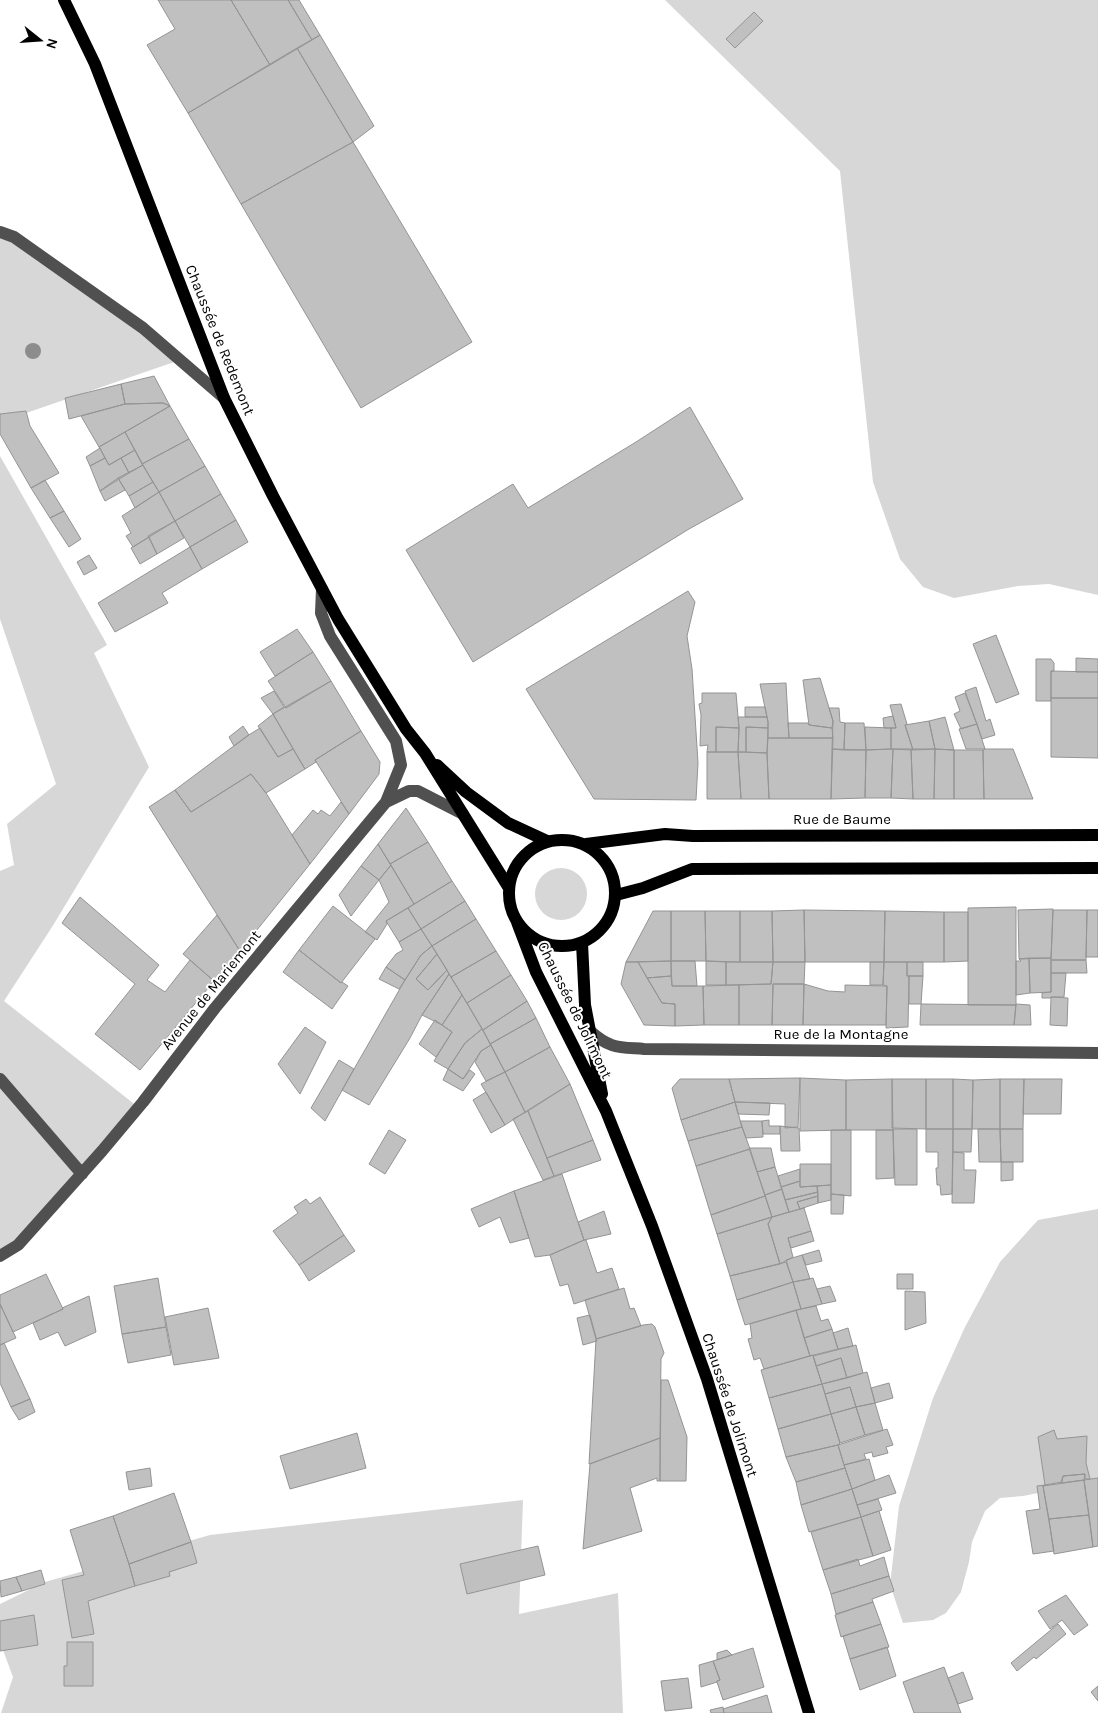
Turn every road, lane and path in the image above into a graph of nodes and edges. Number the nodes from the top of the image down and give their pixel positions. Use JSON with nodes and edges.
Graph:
{"nodes":[{"id":1,"x":64,"y":0,"type":"edge"},
{"id":2,"x":0,"y":232,"type":"edge"},
{"id":3,"x":224,"y":398,"type":"junction"},
{"id":4,"x":322,"y":589,"type":"junction"},
{"id":5,"x":425,"y":753,"type":"junction"},
{"id":6,"x":386,"y":802,"type":"junction"},
{"id":7,"x":463,"y":814,"type":"junction"},
{"id":8,"x":1098,"y":835,"type":"edge"},
{"id":9,"x":547,"y":841,"type":"junction"},
{"id":10,"x":586,"y":844,"type":"junction"},
{"id":11,"x":1098,"y":868,"type":"edge"},
{"id":12,"x":509,"y":888,"type":"junction"},
{"id":13,"x":616,"y":895,"type":"junction"},
{"id":14,"x":517,"y":922,"type":"junction"},
{"id":15,"x":582,"y":943,"type":"junction"},
{"id":16,"x":590,"y":1031,"type":"junction"},
{"id":17,"x":1098,"y":1053,"type":"edge"},
{"id":18,"x":0,"y":1079,"type":"edge"},
{"id":19,"x":606,"y":1111,"type":"junction"},
{"id":20,"x":82,"y":1174,"type":"junction"},
{"id":21,"x":0,"y":1256,"type":"edge"},
{"id":22,"x":809,"y":1713,"type":"edge"}],
"edges":[{"from":1,"to":3,"type":"main road","name":"Chaussée de Redemont"},
{"from":2,"to":3,"type":"street"},
{"from":3,"to":4,"type":"main road","name":"Chaussée de Redemont"},
{"from":4,"to":5,"type":"main road","name":"Chaussée de Redemont"},
{"from":4,"to":6,"type":"street"},
{"from":5,"to":7,"type":"main road","name":"Chaussée de Redemont"},
{"from":5,"to":9,"type":"main road","name":"Chaussée de Redemont"},
{"from":6,"to":7,"type":"street","name":"Avenue de Mariemont"},
{"from":6,"to":20,"type":"street","name":"Avenue de Mariemont"},
{"from":7,"to":12,"type":"main road","name":"Chaussée de Redemont"},
{"from":8,"to":10,"type":"main road","name":"Rue de Baume"},
{"from":9,"to":10,"type":"main road"},
{"from":9,"to":12,"type":"main road"},
{"from":10,"to":13,"type":"main road"},
{"from":11,"to":13,"type":"main road"},
{"from":12,"to":14,"type":"main road"},
{"from":13,"to":15,"type":"main road"},
{"from":14,"to":15,"type":"main road"},
{"from":14,"to":19,"type":"main road","name":"Chaussée de Jolimont"},
{"from":15,"to":16,"type":"main road","name":"Chaussée de Jolimont"},
{"from":16,"to":17,"type":"street","name":"Rue de la Montagne"},
{"from":16,"to":19,"type":"main road","name":"Chaussée de Jolimont"},
{"from":18,"to":20,"type":"street"},
{"from":19,"to":22,"type":"main road","name":"Chaussée de Jolimont"},
{"from":20,"to":21,"type":"street","name":"Avenue de Mariemont"}]}
